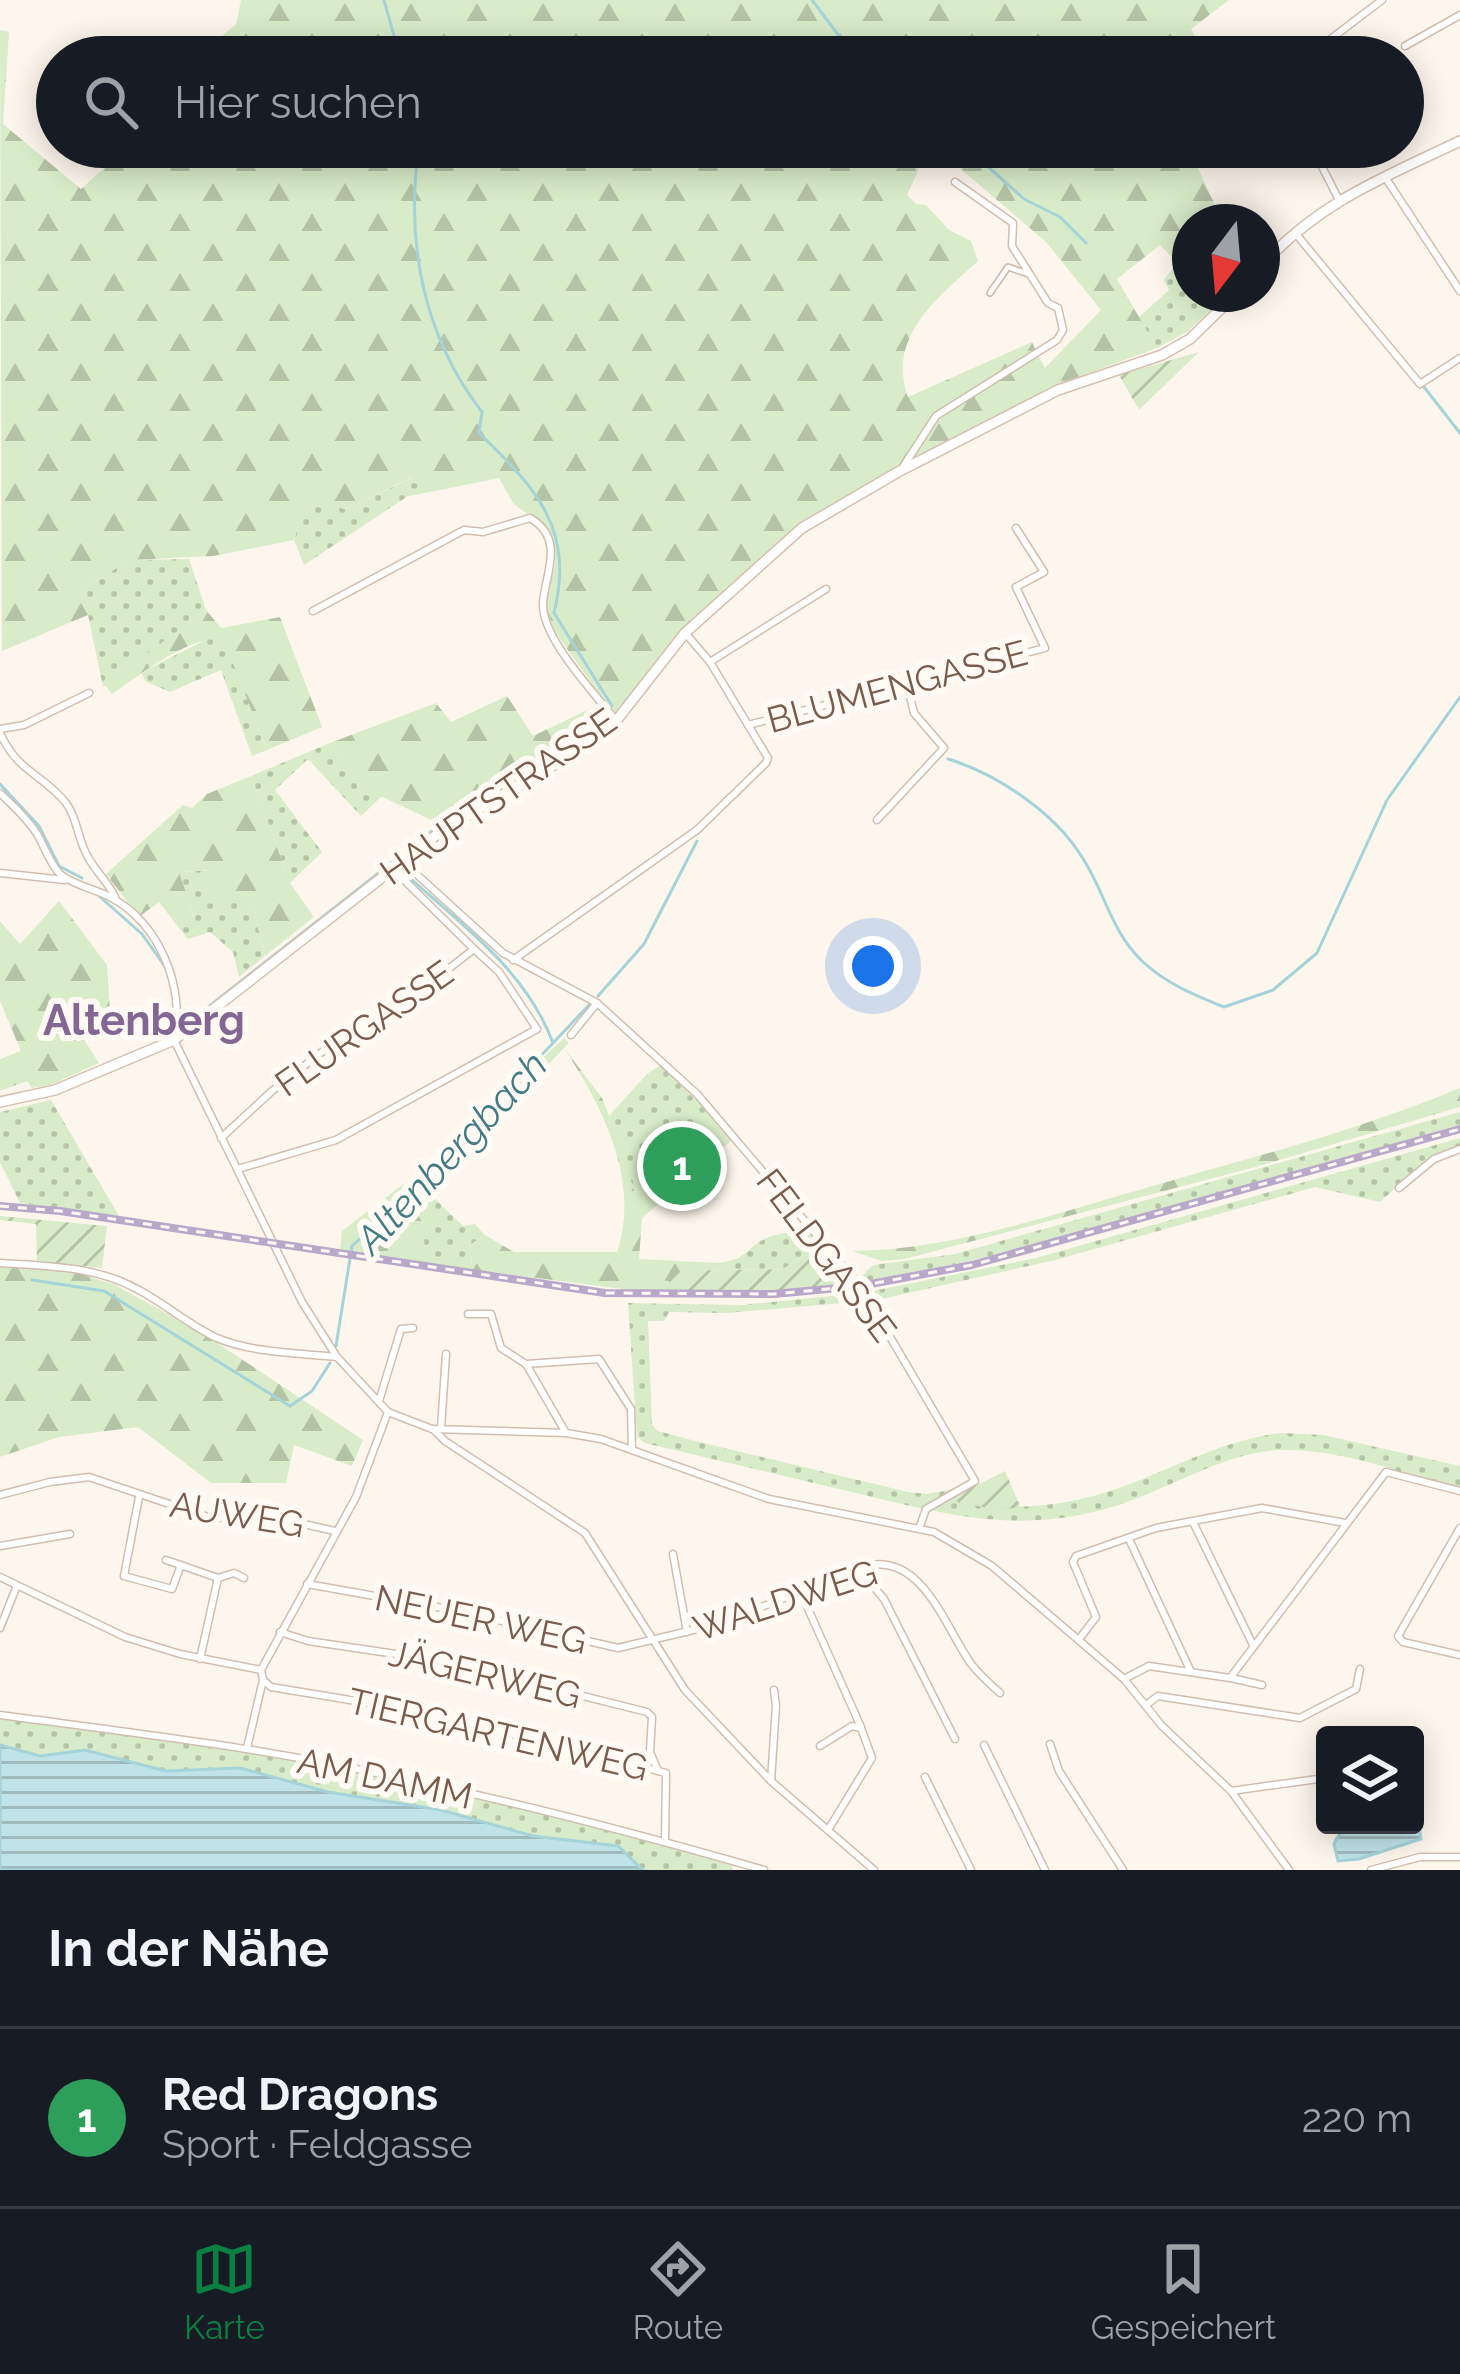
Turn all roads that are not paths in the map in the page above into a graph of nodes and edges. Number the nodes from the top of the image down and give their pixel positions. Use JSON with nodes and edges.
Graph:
{"nodes":[{"id":1,"x":1382,"y":0,"type":"edge"},
{"id":2,"x":1460,"y":15,"type":"edge"},
{"id":3,"x":1334,"y":36,"type":"edge"},
{"id":4,"x":1423,"y":36,"type":"edge"},
{"id":5,"x":1460,"y":141,"type":"edge"},
{"id":6,"x":1424,"y":159,"type":"edge"},
{"id":7,"x":1323,"y":168,"type":"edge"},
{"id":8,"x":1405,"y":168,"type":"edge"},
{"id":9,"x":1385,"y":178,"type":"junction"},
{"id":10,"x":955,"y":182,"type":"dead end"},
{"id":11,"x":1339,"y":200,"type":"junction"},
{"id":12,"x":1294,"y":231,"type":"junction"},
{"id":13,"x":1280,"y":246,"type":"edge"},
{"id":14,"x":1028,"y":274,"type":"junction"},
{"id":15,"x":1460,"y":291,"type":"edge"},
{"id":16,"x":990,"y":293,"type":"dead end"},
{"id":17,"x":1218,"y":312,"type":"edge"},
{"id":18,"x":1460,"y":358,"type":"edge"},
{"id":19,"x":900,"y":471,"type":"junction"},
{"id":20,"x":1016,"y":528,"type":"dead end"},
{"id":21,"x":826,"y":589,"type":"dead end"},
{"id":22,"x":313,"y":610,"type":"dead end"},
{"id":23,"x":685,"y":633,"type":"junction"},
{"id":24,"x":710,"y":662,"type":"junction"},
{"id":25,"x":907,"y":684,"type":"junction"},
{"id":26,"x":89,"y":693,"type":"dead end"},
{"id":27,"x":616,"y":721,"type":"junction"},
{"id":28,"x":748,"y":725,"type":"junction"},
{"id":29,"x":0,"y":731,"type":"edge"},
{"id":30,"x":0,"y":793,"type":"edge"},
{"id":31,"x":877,"y":820,"type":"dead end"},
{"id":32,"x":396,"y":864,"type":"junction"},
{"id":33,"x":0,"y":873,"type":"edge"},
{"id":34,"x":68,"y":880,"type":"junction"},
{"id":35,"x":117,"y":900,"type":"junction"},
{"id":36,"x":474,"y":949,"type":"junction"},
{"id":37,"x":513,"y":961,"type":"junction"},
{"id":38,"x":597,"y":1003,"type":"junction"},
{"id":39,"x":571,"y":1035,"type":"dead end"},
{"id":40,"x":174,"y":1040,"type":"junction"},
{"id":41,"x":0,"y":1102,"type":"edge"},
{"id":42,"x":221,"y":1138,"type":"junction"},
{"id":43,"x":1460,"y":1149,"type":"edge"},
{"id":44,"x":237,"y":1169,"type":"junction"},
{"id":45,"x":1399,"y":1188,"type":"dead end"},
{"id":46,"x":0,"y":1263,"type":"edge"},
{"id":47,"x":468,"y":1314,"type":"dead end"},
{"id":48,"x":413,"y":1328,"type":"dead end"},
{"id":49,"x":446,"y":1354,"type":"dead end"},
{"id":50,"x":337,"y":1357,"type":"junction"},
{"id":51,"x":526,"y":1364,"type":"junction"},
{"id":52,"x":378,"y":1403,"type":"junction"},
{"id":53,"x":388,"y":1412,"type":"junction"},
{"id":54,"x":437,"y":1429,"type":"junction"},
{"id":55,"x":566,"y":1433,"type":"junction"},
{"id":56,"x":632,"y":1450,"type":"junction"},
{"id":57,"x":1460,"y":1491,"type":"edge"},
{"id":58,"x":0,"y":1495,"type":"edge"},
{"id":59,"x":139,"y":1497,"type":"junction"},
{"id":60,"x":1193,"y":1522,"type":"junction"},
{"id":61,"x":1345,"y":1523,"type":"junction"},
{"id":62,"x":920,"y":1526,"type":"junction"},
{"id":63,"x":1460,"y":1528,"type":"edge"},
{"id":64,"x":335,"y":1531,"type":"junction"},
{"id":65,"x":70,"y":1534,"type":"dead end"},
{"id":66,"x":1129,"y":1538,"type":"junction"},
{"id":67,"x":0,"y":1546,"type":"edge"},
{"id":68,"x":673,"y":1554,"type":"dead end"},
{"id":69,"x":166,"y":1560,"type":"dead end"},
{"id":70,"x":181,"y":1565,"type":"junction"},
{"id":71,"x":850,"y":1574,"type":"junction"},
{"id":72,"x":0,"y":1577,"type":"edge"},
{"id":73,"x":218,"y":1578,"type":"junction"},
{"id":74,"x":244,"y":1578,"type":"dead end"},
{"id":75,"x":308,"y":1584,"type":"junction"},
{"id":76,"x":16,"y":1588,"type":"junction"},
{"id":77,"x":801,"y":1593,"type":"junction"},
{"id":78,"x":0,"y":1628,"type":"edge"},
{"id":79,"x":280,"y":1632,"type":"junction"},
{"id":80,"x":687,"y":1632,"type":"junction"},
{"id":81,"x":1081,"y":1638,"type":"junction"},
{"id":82,"x":654,"y":1641,"type":"junction"},
{"id":83,"x":1253,"y":1645,"type":"junction"},
{"id":84,"x":1460,"y":1654,"type":"edge"},
{"id":85,"x":200,"y":1659,"type":"junction"},
{"id":86,"x":1360,"y":1669,"type":"dead end"},
{"id":87,"x":261,"y":1670,"type":"junction"},
{"id":88,"x":1191,"y":1672,"type":"junction"},
{"id":89,"x":1124,"y":1678,"type":"junction"},
{"id":90,"x":1231,"y":1678,"type":"junction"},
{"id":91,"x":263,"y":1680,"type":"junction"},
{"id":92,"x":1262,"y":1685,"type":"dead end"},
{"id":93,"x":773,"y":1690,"type":"dead end"},
{"id":94,"x":1000,"y":1693,"type":"dead end"},
{"id":95,"x":1146,"y":1705,"type":"junction"},
{"id":96,"x":0,"y":1715,"type":"edge"},
{"id":97,"x":861,"y":1728,"type":"junction"},
{"id":98,"x":955,"y":1739,"type":"dead end"},
{"id":99,"x":1050,"y":1744,"type":"dead end"},
{"id":100,"x":984,"y":1745,"type":"dead end"},
{"id":101,"x":820,"y":1746,"type":"dead end"},
{"id":102,"x":247,"y":1749,"type":"junction"},
{"id":103,"x":658,"y":1771,"type":"junction"},
{"id":104,"x":925,"y":1778,"type":"dead end"},
{"id":105,"x":1316,"y":1779,"type":"edge"},
{"id":106,"x":771,"y":1781,"type":"junction"},
{"id":107,"x":1231,"y":1791,"type":"junction"},
{"id":108,"x":828,"y":1830,"type":"junction"},
{"id":109,"x":665,"y":1842,"type":"junction"},
{"id":110,"x":1460,"y":1857,"type":"edge"},
{"id":111,"x":764,"y":1870,"type":"edge"},
{"id":112,"x":874,"y":1870,"type":"edge"},
{"id":113,"x":971,"y":1870,"type":"edge"},
{"id":114,"x":1045,"y":1870,"type":"edge"},
{"id":115,"x":1124,"y":1870,"type":"edge"},
{"id":116,"x":1288,"y":1870,"type":"edge"},
{"id":117,"x":1371,"y":1870,"type":"edge"}],
"edges":[{"from":1,"to":3,"type":"street"},
{"from":2,"to":4,"type":"street"},
{"from":5,"to":6,"type":"main road"},
{"from":7,"to":11,"type":"street"},
{"from":8,"to":9,"type":"main road"},
{"from":9,"to":11,"type":"main road"},
{"from":9,"to":15,"type":"street"},
{"from":10,"to":14,"type":"street"},
{"from":11,"to":12,"type":"main road"},
{"from":12,"to":13,"type":"main road"},
{"from":12,"to":18,"type":"street"},
{"from":14,"to":16,"type":"street"},
{"from":14,"to":19,"type":"street"},
{"from":17,"to":19,"type":"main road","name":"HAUPTSTRASSE"},
{"from":19,"to":23,"type":"main road","name":"HAUPTSTRASSE"},
{"from":20,"to":25,"type":"street","name":"BLUMENGASSE"},
{"from":21,"to":24,"type":"street"},
{"from":22,"to":27,"type":"street"},
{"from":23,"to":24,"type":"street"},
{"from":23,"to":27,"type":"main road","name":"HAUPTSTRASSE"},
{"from":24,"to":28,"type":"street"},
{"from":25,"to":28,"type":"street","name":"BLUMENGASSE"},
{"from":25,"to":31,"type":"street"},
{"from":26,"to":29,"type":"street"},
{"from":27,"to":32,"type":"main road","name":"HAUPTSTRASSE"},
{"from":28,"to":37,"type":"street"},
{"from":29,"to":35,"type":"street"},
{"from":30,"to":34,"type":"street"},
{"from":32,"to":36,"type":"street","name":"FLURGASSE"},
{"from":32,"to":37,"type":"street","name":"FELDGASSE"},
{"from":32,"to":40,"type":"main road","name":"HAUPTSTRASSE"},
{"from":33,"to":34,"type":"street"},
{"from":34,"to":35,"type":"street"},
{"from":35,"to":40,"type":"street"},
{"from":36,"to":42,"type":"street","name":"FLURGASSE"},
{"from":36,"to":44,"type":"street"},
{"from":37,"to":38,"type":"street","name":"FELDGASSE"},
{"from":38,"to":39,"type":"street"},
{"from":38,"to":62,"type":"street","name":"FELDGASSE"},
{"from":40,"to":41,"type":"main road","name":"HAUPTSTRASSE"},
{"from":40,"to":42,"type":"street"},
{"from":42,"to":44,"type":"street"},
{"from":43,"to":45,"type":"street"},
{"from":44,"to":50,"type":"street"},
{"from":46,"to":50,"type":"street"},
{"from":47,"to":51,"type":"street"},
{"from":48,"to":52,"type":"street"},
{"from":49,"to":54,"type":"street"},
{"from":50,"to":52,"type":"street"},
{"from":51,"to":55,"type":"street"},
{"from":51,"to":56,"type":"street"},
{"from":52,"to":53,"type":"street"},
{"from":53,"to":54,"type":"street"},
{"from":53,"to":64,"type":"street"},
{"from":54,"to":55,"type":"street"},
{"from":54,"to":82,"type":"street"},
{"from":55,"to":56,"type":"street"},
{"from":56,"to":62,"type":"street"},
{"from":57,"to":61,"type":"street"},
{"from":58,"to":59,"type":"street","name":"AUWEG"},
{"from":59,"to":64,"type":"street","name":"AUWEG"},
{"from":59,"to":70,"type":"street"},
{"from":60,"to":61,"type":"street"},
{"from":60,"to":66,"type":"street"},
{"from":60,"to":83,"type":"street"},
{"from":61,"to":83,"type":"street"},
{"from":62,"to":81,"type":"street"},
{"from":63,"to":84,"type":"street"},
{"from":64,"to":75,"type":"street"},
{"from":65,"to":67,"type":"street"},
{"from":66,"to":81,"type":"street"},
{"from":66,"to":88,"type":"street"},
{"from":68,"to":80,"type":"street"},
{"from":69,"to":70,"type":"street"},
{"from":70,"to":73,"type":"street"},
{"from":71,"to":77,"type":"street","name":"WALDWEG"},
{"from":71,"to":94,"type":"street","name":"WALDWEG"},
{"from":71,"to":98,"type":"street"},
{"from":72,"to":76,"type":"street"},
{"from":73,"to":74,"type":"street"},
{"from":73,"to":85,"type":"street"},
{"from":75,"to":79,"type":"street"},
{"from":75,"to":82,"type":"street","name":"NEUER WEG"},
{"from":76,"to":78,"type":"street"},
{"from":76,"to":85,"type":"street"},
{"from":77,"to":80,"type":"street","name":"WALDWEG"},
{"from":77,"to":97,"type":"street"},
{"from":79,"to":87,"type":"street"},
{"from":79,"to":103,"type":"street","name":"JÄGERWEG"},
{"from":80,"to":82,"type":"street","name":"WALDWEG"},
{"from":81,"to":89,"type":"street"},
{"from":82,"to":106,"type":"street"},
{"from":83,"to":90,"type":"street"},
{"from":85,"to":87,"type":"street"},
{"from":86,"to":95,"type":"street"},
{"from":87,"to":91,"type":"street"},
{"from":88,"to":89,"type":"street"},
{"from":88,"to":90,"type":"street"},
{"from":89,"to":95,"type":"street"},
{"from":90,"to":92,"type":"street"},
{"from":91,"to":102,"type":"street"},
{"from":91,"to":103,"type":"street","name":"TIERGARTENWEG"},
{"from":93,"to":106,"type":"street"},
{"from":95,"to":107,"type":"street"},
{"from":96,"to":102,"type":"street","name":"AM DAMM"},
{"from":97,"to":101,"type":"street"},
{"from":97,"to":108,"type":"street"},
{"from":99,"to":115,"type":"street"},
{"from":100,"to":114,"type":"street"},
{"from":102,"to":109,"type":"street","name":"AM DAMM"},
{"from":103,"to":109,"type":"street","name":"TIERGARTENWEG"},
{"from":104,"to":113,"type":"street"},
{"from":105,"to":107,"type":"street"},
{"from":106,"to":108,"type":"street"},
{"from":107,"to":116,"type":"street"},
{"from":108,"to":112,"type":"street"},
{"from":109,"to":111,"type":"street","name":"AM DAMM"},
{"from":110,"to":117,"type":"street"}]}
